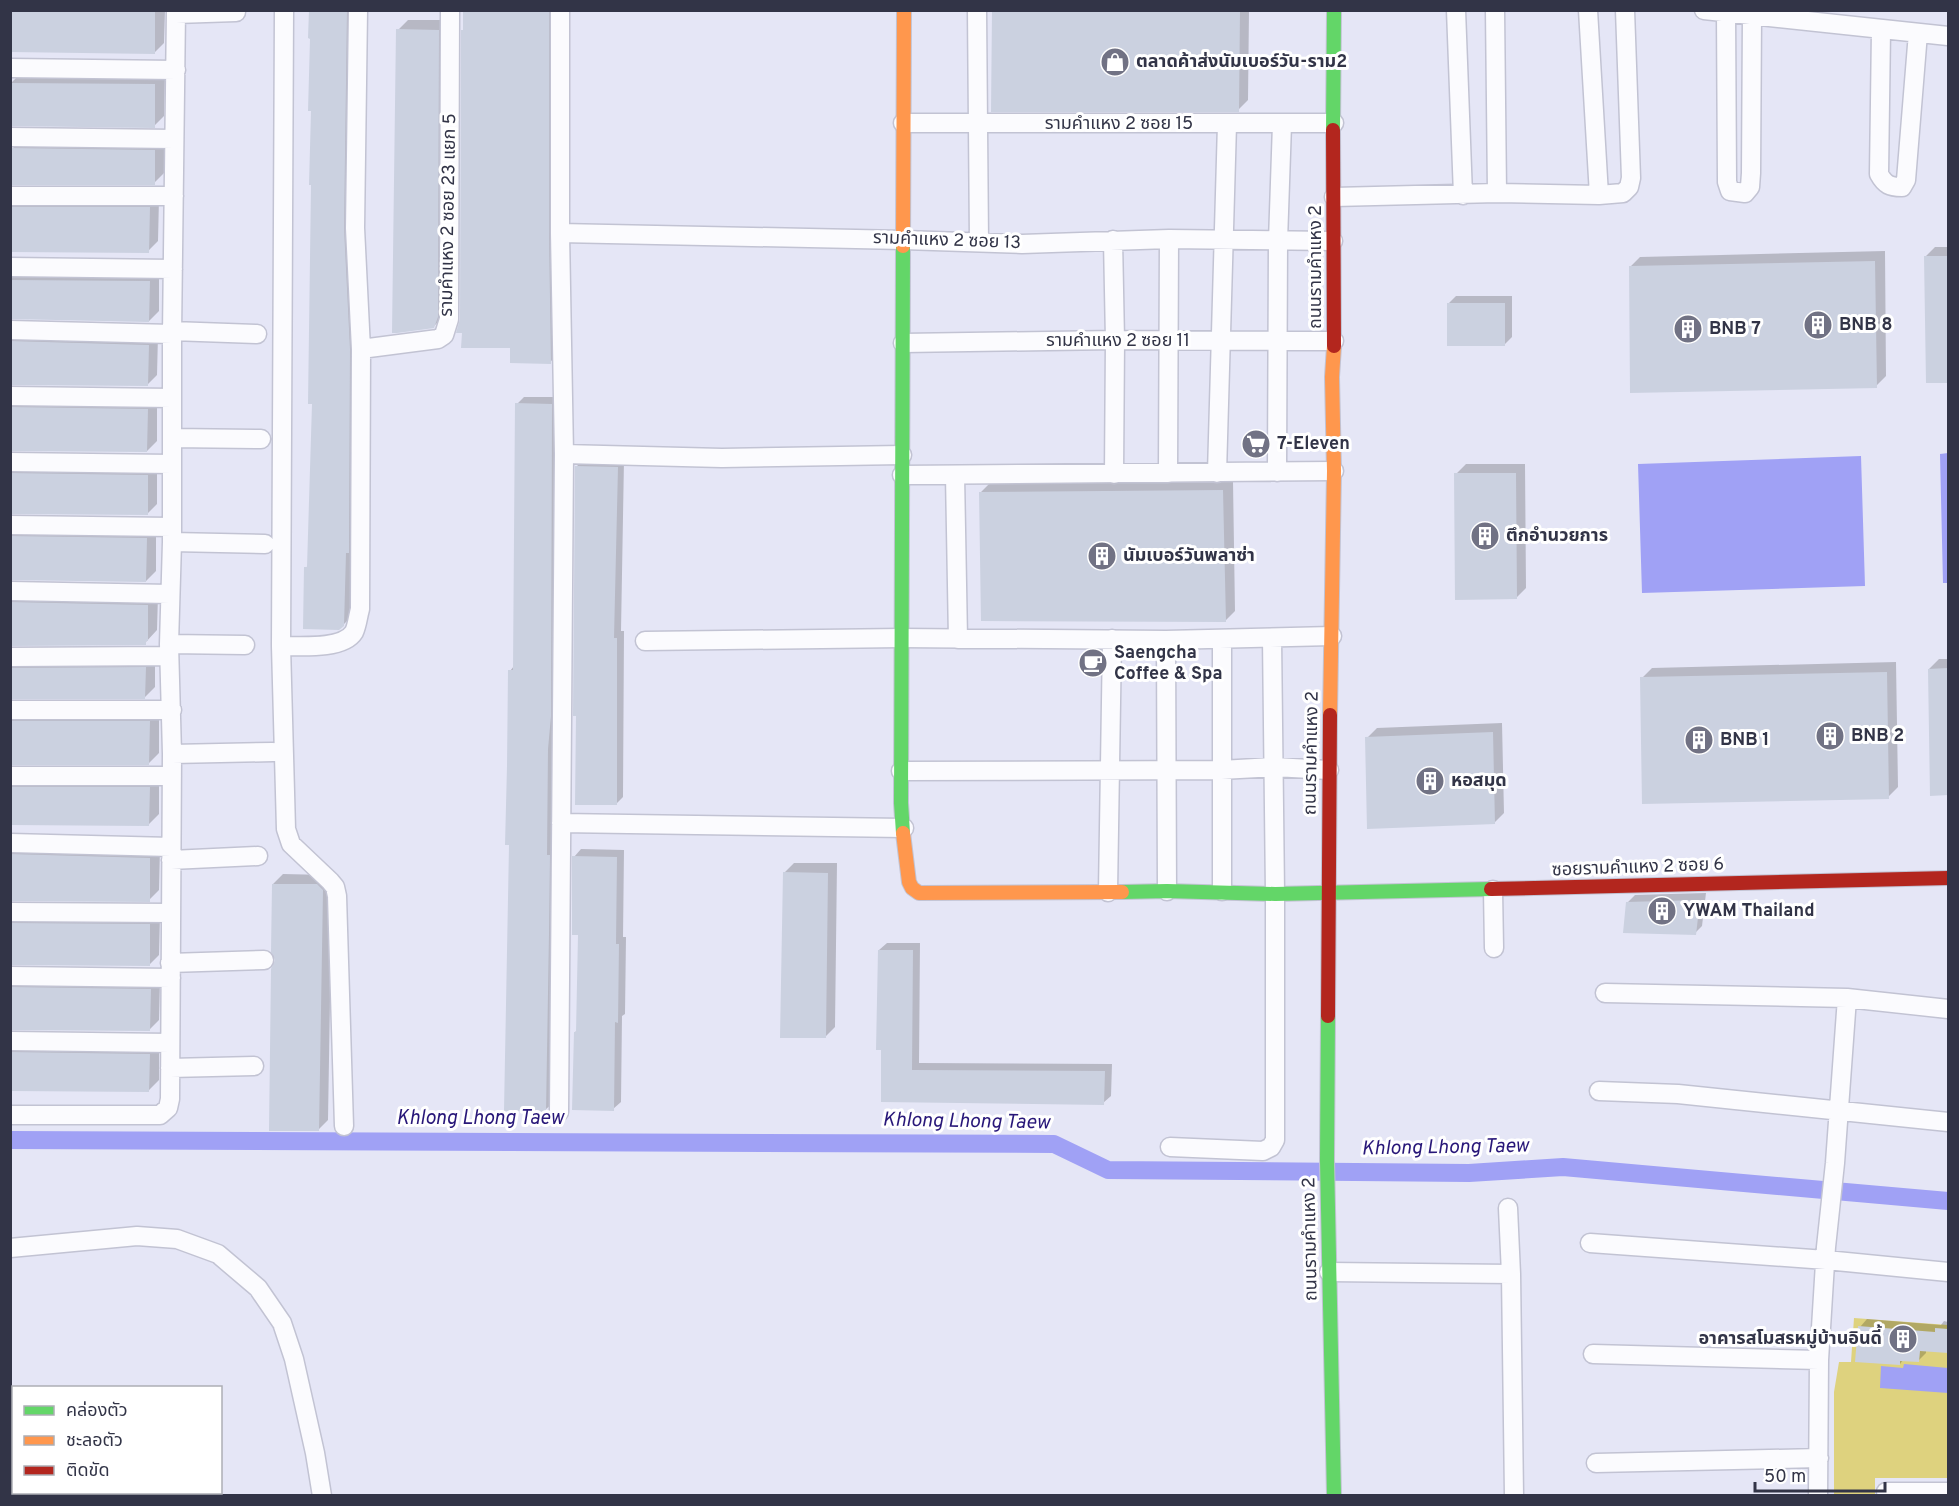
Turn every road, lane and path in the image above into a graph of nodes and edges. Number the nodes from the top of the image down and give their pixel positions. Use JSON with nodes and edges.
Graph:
{"nodes":[{"id":1,"x":284,"y":10,"type":"edge"},
{"id":2,"x":358,"y":10,"type":"edge"},
{"id":3,"x":450,"y":10,"type":"edge"},
{"id":4,"x":560,"y":10,"type":"edge"},
{"id":5,"x":904,"y":10,"type":"edge"},
{"id":6,"x":977,"y":10,"type":"edge"},
{"id":7,"x":1334,"y":10,"type":"edge"},
{"id":8,"x":1456,"y":10,"type":"edge"},
{"id":9,"x":1495,"y":10,"type":"edge"},
{"id":10,"x":1588,"y":10,"type":"edge"},
{"id":11,"x":1625,"y":10,"type":"edge"},
{"id":12,"x":1704,"y":10,"type":"edge"},
{"id":13,"x":176,"y":12,"type":"edge"},
{"id":14,"x":236,"y":12,"type":"dead end"},
{"id":15,"x":1726,"y":13,"type":"junction"},
{"id":16,"x":1752,"y":16,"type":"junction"},
{"id":17,"x":1881,"y":30,"type":"junction"},
{"id":18,"x":1917,"y":33,"type":"junction"},
{"id":19,"x":1948,"y":36,"type":"edge"},
{"id":20,"x":10,"y":68,"type":"edge"},
{"id":21,"x":176,"y":70,"type":"junction"},
{"id":22,"x":903,"y":123,"type":"junction"},
{"id":23,"x":978,"y":123,"type":"junction"},
{"id":24,"x":1334,"y":123,"type":"junction"},
{"id":25,"x":1227,"y":124,"type":"junction"},
{"id":26,"x":1282,"y":124,"type":"junction"},
{"id":27,"x":10,"y":137,"type":"edge"},
{"id":28,"x":174,"y":140,"type":"junction"},
{"id":29,"x":1497,"y":193,"type":"junction"},
{"id":30,"x":10,"y":195,"type":"edge"},
{"id":31,"x":1463,"y":195,"type":"junction"},
{"id":32,"x":1599,"y":195,"type":"junction"},
{"id":33,"x":174,"y":196,"type":"junction"},
{"id":34,"x":1334,"y":197,"type":"junction"},
{"id":35,"x":560,"y":233,"type":"junction"},
{"id":36,"x":1169,"y":239,"type":"junction"},
{"id":37,"x":903,"y":240,"type":"junction"},
{"id":38,"x":1113,"y":240,"type":"junction"},
{"id":39,"x":1222,"y":240,"type":"junction"},
{"id":40,"x":1278,"y":241,"type":"junction"},
{"id":41,"x":1333,"y":241,"type":"junction"},
{"id":42,"x":979,"y":242,"type":"junction"},
{"id":43,"x":10,"y":267,"type":"edge"},
{"id":44,"x":173,"y":269,"type":"junction"},
{"id":45,"x":10,"y":330,"type":"edge"},
{"id":46,"x":172,"y":332,"type":"junction"},
{"id":47,"x":257,"y":334,"type":"dead end"},
{"id":48,"x":1115,"y":340,"type":"junction"},
{"id":49,"x":1169,"y":340,"type":"junction"},
{"id":50,"x":1277,"y":340,"type":"junction"},
{"id":51,"x":1220,"y":341,"type":"junction"},
{"id":52,"x":1334,"y":341,"type":"junction"},
{"id":53,"x":903,"y":344,"type":"junction"},
{"id":54,"x":361,"y":349,"type":"junction"},
{"id":55,"x":10,"y":396,"type":"edge"},
{"id":56,"x":172,"y":398,"type":"junction"},
{"id":57,"x":172,"y":438,"type":"junction"},
{"id":58,"x":261,"y":439,"type":"dead end"},
{"id":59,"x":564,"y":454,"type":"junction"},
{"id":60,"x":902,"y":455,"type":"junction"},
{"id":61,"x":10,"y":462,"type":"edge"},
{"id":62,"x":172,"y":464,"type":"junction"},
{"id":63,"x":1334,"y":471,"type":"junction"},
{"id":64,"x":1277,"y":472,"type":"junction"},
{"id":65,"x":1168,"y":473,"type":"junction"},
{"id":66,"x":1217,"y":473,"type":"junction"},
{"id":67,"x":955,"y":474,"type":"junction"},
{"id":68,"x":1114,"y":474,"type":"junction"},
{"id":69,"x":902,"y":475,"type":"junction"},
{"id":70,"x":10,"y":525,"type":"edge"},
{"id":71,"x":172,"y":534,"type":"junction"},
{"id":72,"x":265,"y":544,"type":"dead end"},
{"id":73,"x":10,"y":591,"type":"edge"},
{"id":74,"x":170,"y":594,"type":"junction"},
{"id":75,"x":1332,"y":636,"type":"junction"},
{"id":76,"x":902,"y":638,"type":"junction"},
{"id":77,"x":1272,"y":638,"type":"junction"},
{"id":78,"x":958,"y":639,"type":"junction"},
{"id":79,"x":1112,"y":639,"type":"junction"},
{"id":80,"x":1222,"y":639,"type":"junction"},
{"id":81,"x":1166,"y":640,"type":"junction"},
{"id":82,"x":645,"y":641,"type":"dead end"},
{"id":83,"x":245,"y":645,"type":"dead end"},
{"id":84,"x":281,"y":646,"type":"junction"},
{"id":85,"x":169,"y":650,"type":"junction"},
{"id":86,"x":10,"y":657,"type":"edge"},
{"id":87,"x":10,"y":710,"type":"edge"},
{"id":88,"x":172,"y":711,"type":"junction"},
{"id":89,"x":273,"y":752,"type":"dead end"},
{"id":90,"x":172,"y":754,"type":"junction"},
{"id":91,"x":1274,"y":767,"type":"junction"},
{"id":92,"x":1168,"y":769,"type":"junction"},
{"id":93,"x":1221,"y":770,"type":"junction"},
{"id":94,"x":1329,"y":770,"type":"junction"},
{"id":95,"x":901,"y":771,"type":"junction"},
{"id":96,"x":1110,"y":771,"type":"junction"},
{"id":97,"x":10,"y":776,"type":"edge"},
{"id":98,"x":172,"y":776,"type":"junction"},
{"id":99,"x":561,"y":823,"type":"junction"},
{"id":100,"x":904,"y":828,"type":"junction"},
{"id":101,"x":10,"y":843,"type":"edge"},
{"id":102,"x":171,"y":853,"type":"junction"},
{"id":103,"x":258,"y":856,"type":"dead end"},
{"id":104,"x":1948,"y":878,"type":"edge"},
{"id":105,"x":1492,"y":890,"type":"junction"},
{"id":106,"x":1167,"y":891,"type":"junction"},
{"id":107,"x":1222,"y":891,"type":"junction"},
{"id":108,"x":1108,"y":892,"type":"junction"},
{"id":109,"x":1275,"y":894,"type":"junction"},
{"id":110,"x":1329,"y":894,"type":"junction"},
{"id":111,"x":10,"y":912,"type":"edge"},
{"id":112,"x":171,"y":913,"type":"junction"},
{"id":113,"x":1494,"y":948,"type":"dead end"},
{"id":114,"x":264,"y":960,"type":"dead end"},
{"id":115,"x":170,"y":970,"type":"junction"},
{"id":116,"x":10,"y":976,"type":"edge"},
{"id":117,"x":1605,"y":993,"type":"dead end"},
{"id":118,"x":1847,"y":998,"type":"junction"},
{"id":119,"x":1948,"y":1009,"type":"edge"},
{"id":120,"x":10,"y":1041,"type":"edge"},
{"id":121,"x":170,"y":1043,"type":"junction"},
{"id":122,"x":254,"y":1066,"type":"dead end"},
{"id":123,"x":170,"y":1068,"type":"junction"},
{"id":124,"x":1599,"y":1091,"type":"dead end"},
{"id":125,"x":1839,"y":1111,"type":"junction"},
{"id":126,"x":559,"y":1112,"type":"dead end"},
{"id":127,"x":10,"y":1115,"type":"edge"},
{"id":128,"x":1948,"y":1122,"type":"edge"},
{"id":129,"x":344,"y":1126,"type":"dead end"},
{"id":130,"x":1170,"y":1148,"type":"dead end"},
{"id":131,"x":1508,"y":1208,"type":"dead end"},
{"id":132,"x":1590,"y":1243,"type":"dead end"},
{"id":133,"x":10,"y":1248,"type":"edge"},
{"id":134,"x":1826,"y":1260,"type":"junction"},
{"id":135,"x":1329,"y":1272,"type":"junction"},
{"id":136,"x":1948,"y":1272,"type":"edge"},
{"id":137,"x":1511,"y":1274,"type":"junction"},
{"id":138,"x":1593,"y":1354,"type":"dead end"},
{"id":139,"x":1819,"y":1360,"type":"junction"},
{"id":140,"x":1819,"y":1458,"type":"junction"},
{"id":141,"x":1596,"y":1462,"type":"dead end"},
{"id":142,"x":1886,"y":1492,"type":"dead end"},
{"id":143,"x":1948,"y":1492,"type":"edge"},
{"id":144,"x":322,"y":1496,"type":"edge"},
{"id":145,"x":1334,"y":1496,"type":"edge"},
{"id":146,"x":1514,"y":1496,"type":"edge"},
{"id":147,"x":1818,"y":1496,"type":"edge"}],
"edges":[{"from":1,"to":84,"type":"street"},
{"from":2,"to":54,"type":"street"},
{"from":3,"to":54,"type":"street","name":"รามคำแหง 2 ซอย 23 แยก 5"},
{"from":4,"to":35,"type":"street"},
{"from":5,"to":22,"type":"street","name":"ซอยรามคำแหง 2 ซอย 6"},
{"from":6,"to":23,"type":"street"},
{"from":7,"to":24,"type":"street","name":"ถนนรามคำแหง 2"},
{"from":8,"to":31,"type":"street"},
{"from":9,"to":29,"type":"street"},
{"from":10,"to":32,"type":"street"},
{"from":11,"to":32,"type":"street"},
{"from":12,"to":15,"type":"street"},
{"from":13,"to":14,"type":"street"},
{"from":13,"to":21,"type":"street"},
{"from":15,"to":16,"type":"street"},
{"from":15,"to":16,"type":"street"},
{"from":16,"to":17,"type":"street"},
{"from":17,"to":18,"type":"street"},
{"from":17,"to":18,"type":"street"},
{"from":18,"to":19,"type":"street"},
{"from":20,"to":21,"type":"street"},
{"from":21,"to":28,"type":"street"},
{"from":22,"to":23,"type":"street","name":"รามคำแหง 2 ซอย 15"},
{"from":22,"to":37,"type":"street","name":"ซอยรามคำแหง 2 ซอย 6"},
{"from":23,"to":25,"type":"street","name":"รามคำแหง 2 ซอย 15"},
{"from":23,"to":42,"type":"street"},
{"from":24,"to":26,"type":"street","name":"รามคำแหง 2 ซอย 15"},
{"from":24,"to":34,"type":"street","name":"ถนนรามคำแหง 2"},
{"from":25,"to":26,"type":"street","name":"รามคำแหง 2 ซอย 15"},
{"from":25,"to":39,"type":"street"},
{"from":26,"to":40,"type":"street"},
{"from":27,"to":28,"type":"street"},
{"from":28,"to":33,"type":"street"},
{"from":29,"to":31,"type":"street"},
{"from":29,"to":32,"type":"street"},
{"from":30,"to":33,"type":"street"},
{"from":31,"to":34,"type":"street"},
{"from":33,"to":44,"type":"street"},
{"from":34,"to":41,"type":"street","name":"ถนนรามคำแหง 2"},
{"from":35,"to":37,"type":"street","name":"รามคำแหง 2 ซอย 13"},
{"from":35,"to":59,"type":"street"},
{"from":36,"to":38,"type":"street","name":"รามคำแหง 2 ซอย 13"},
{"from":36,"to":39,"type":"street","name":"รามคำแหง 2 ซอย 13"},
{"from":36,"to":49,"type":"street"},
{"from":37,"to":42,"type":"street","name":"รามคำแหง 2 ซอย 13"},
{"from":37,"to":53,"type":"street","name":"ซอยรามคำแหง 2 ซอย 6"},
{"from":38,"to":42,"type":"street","name":"รามคำแหง 2 ซอย 13"},
{"from":38,"to":48,"type":"street"},
{"from":39,"to":40,"type":"street","name":"รามคำแหง 2 ซอย 13"},
{"from":39,"to":51,"type":"street"},
{"from":40,"to":41,"type":"street","name":"รามคำแหง 2 ซอย 13"},
{"from":40,"to":50,"type":"street"},
{"from":41,"to":52,"type":"street","name":"ถนนรามคำแหง 2"},
{"from":43,"to":44,"type":"street"},
{"from":44,"to":46,"type":"street"},
{"from":45,"to":46,"type":"street"},
{"from":46,"to":47,"type":"street"},
{"from":46,"to":56,"type":"street"},
{"from":48,"to":49,"type":"street","name":"รามคำแหง 2 ซอย 11"},
{"from":48,"to":53,"type":"street","name":"รามคำแหง 2 ซอย 11"},
{"from":48,"to":68,"type":"street"},
{"from":49,"to":51,"type":"street","name":"รามคำแหง 2 ซอย 11"},
{"from":49,"to":65,"type":"street"},
{"from":50,"to":51,"type":"street","name":"รามคำแหง 2 ซอย 11"},
{"from":50,"to":52,"type":"street","name":"รามคำแหง 2 ซอย 11"},
{"from":50,"to":64,"type":"street"},
{"from":51,"to":66,"type":"street"},
{"from":52,"to":63,"type":"street","name":"ถนนรามคำแหง 2"},
{"from":53,"to":60,"type":"street","name":"ซอยรามคำแหง 2 ซอย 6"},
{"from":54,"to":84,"type":"street"},
{"from":55,"to":56,"type":"street"},
{"from":56,"to":57,"type":"street"},
{"from":57,"to":58,"type":"street"},
{"from":57,"to":62,"type":"street"},
{"from":59,"to":60,"type":"street"},
{"from":59,"to":99,"type":"street"},
{"from":60,"to":69,"type":"street","name":"ซอยรามคำแหง 2 ซอย 6"},
{"from":61,"to":62,"type":"street"},
{"from":62,"to":71,"type":"street"},
{"from":63,"to":64,"type":"street"},
{"from":63,"to":75,"type":"street","name":"ถนนรามคำแหง 2"},
{"from":64,"to":66,"type":"street"},
{"from":65,"to":66,"type":"street"},
{"from":65,"to":68,"type":"street"},
{"from":67,"to":68,"type":"street"},
{"from":67,"to":69,"type":"street"},
{"from":67,"to":78,"type":"street"},
{"from":69,"to":76,"type":"street","name":"ซอยรามคำแหง 2 ซอย 6"},
{"from":70,"to":71,"type":"street"},
{"from":71,"to":72,"type":"street"},
{"from":71,"to":74,"type":"street"},
{"from":73,"to":74,"type":"street"},
{"from":74,"to":85,"type":"street"},
{"from":75,"to":77,"type":"street"},
{"from":75,"to":94,"type":"street","name":"ถนนรามคำแหง 2"},
{"from":76,"to":78,"type":"street"},
{"from":76,"to":82,"type":"street"},
{"from":76,"to":95,"type":"street","name":"ซอยรามคำแหง 2 ซอย 6"},
{"from":77,"to":80,"type":"street"},
{"from":77,"to":91,"type":"street"},
{"from":78,"to":79,"type":"street"},
{"from":79,"to":81,"type":"street"},
{"from":79,"to":96,"type":"street"},
{"from":80,"to":81,"type":"street"},
{"from":80,"to":93,"type":"street"},
{"from":81,"to":92,"type":"street"},
{"from":83,"to":85,"type":"street"},
{"from":84,"to":129,"type":"street"},
{"from":85,"to":86,"type":"street"},
{"from":85,"to":88,"type":"street"},
{"from":87,"to":88,"type":"street"},
{"from":88,"to":90,"type":"street"},
{"from":89,"to":90,"type":"street"},
{"from":90,"to":98,"type":"street"},
{"from":91,"to":93,"type":"street"},
{"from":91,"to":94,"type":"street"},
{"from":91,"to":109,"type":"street"},
{"from":92,"to":93,"type":"street"},
{"from":92,"to":96,"type":"street"},
{"from":92,"to":106,"type":"street"},
{"from":93,"to":107,"type":"street"},
{"from":94,"to":110,"type":"street","name":"ถนนรามคำแหง 2"},
{"from":95,"to":96,"type":"street"},
{"from":95,"to":100,"type":"street","name":"ซอยรามคำแหง 2 ซอย 6"},
{"from":96,"to":108,"type":"street"},
{"from":97,"to":98,"type":"street"},
{"from":98,"to":102,"type":"street"},
{"from":99,"to":100,"type":"street"},
{"from":99,"to":126,"type":"street"},
{"from":100,"to":108,"type":"street","name":"ซอยรามคำแหง 2 ซอย 6"},
{"from":101,"to":102,"type":"street"},
{"from":102,"to":103,"type":"street"},
{"from":102,"to":112,"type":"street"},
{"from":104,"to":105,"type":"street","name":"ซอยรามคำแหง 2 ซอย 6"},
{"from":105,"to":110,"type":"street","name":"ซอยรามคำแหง 2 ซอย 6"},
{"from":105,"to":113,"type":"street"},
{"from":106,"to":107,"type":"street","name":"ซอยรามคำแหง 2 ซอย 6"},
{"from":106,"to":108,"type":"street","name":"ซอยรามคำแหง 2 ซอย 6"},
{"from":107,"to":109,"type":"street","name":"ซอยรามคำแหง 2 ซอย 6"},
{"from":109,"to":110,"type":"street","name":"ซอยรามคำแหง 2 ซอย 6"},
{"from":109,"to":130,"type":"street"},
{"from":110,"to":135,"type":"street","name":"ถนนรามคำแหง 2"},
{"from":111,"to":112,"type":"street"},
{"from":112,"to":115,"type":"street"},
{"from":114,"to":115,"type":"street"},
{"from":115,"to":116,"type":"street"},
{"from":115,"to":121,"type":"street"},
{"from":117,"to":118,"type":"street"},
{"from":118,"to":119,"type":"street"},
{"from":118,"to":125,"type":"street"},
{"from":120,"to":121,"type":"street"},
{"from":121,"to":123,"type":"street"},
{"from":122,"to":123,"type":"street"},
{"from":123,"to":127,"type":"street"},
{"from":124,"to":125,"type":"street"},
{"from":125,"to":128,"type":"street"},
{"from":125,"to":134,"type":"street"},
{"from":131,"to":137,"type":"street"},
{"from":132,"to":134,"type":"street"},
{"from":133,"to":144,"type":"street"},
{"from":134,"to":136,"type":"street"},
{"from":134,"to":139,"type":"street"},
{"from":135,"to":137,"type":"street"},
{"from":135,"to":145,"type":"street","name":"ถนนรามคำแหง 2"},
{"from":137,"to":146,"type":"street"},
{"from":138,"to":139,"type":"street"},
{"from":139,"to":140,"type":"street"},
{"from":140,"to":141,"type":"street"},
{"from":140,"to":147,"type":"street"},
{"from":142,"to":143,"type":"street"}]}
